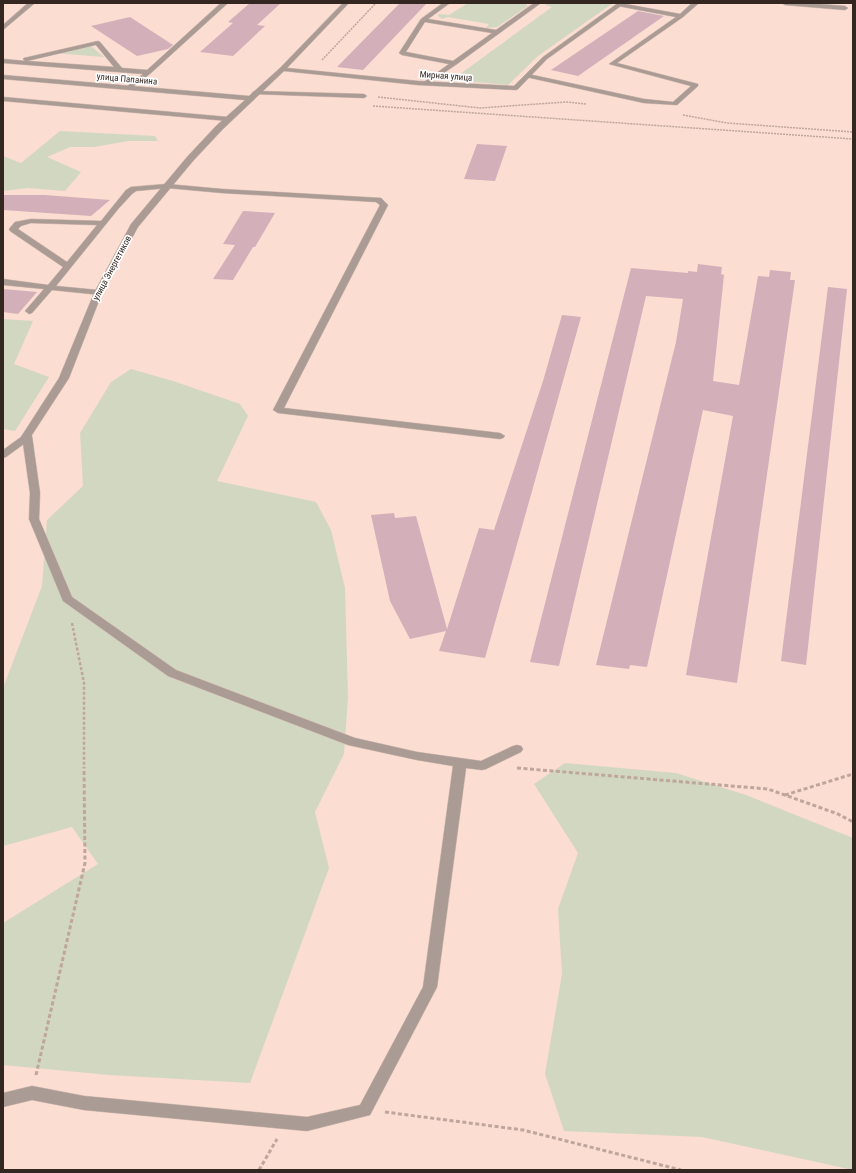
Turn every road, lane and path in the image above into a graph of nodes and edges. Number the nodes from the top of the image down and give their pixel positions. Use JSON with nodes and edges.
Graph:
{"nodes":[{"id":1,"x":32,"y":3,"type":"edge"},
{"id":2,"x":225,"y":3,"type":"edge"},
{"id":3,"x":346,"y":3,"type":"edge"},
{"id":4,"x":376,"y":3,"type":"edge"},
{"id":5,"x":447,"y":3,"type":"edge"},
{"id":6,"x":538,"y":3,"type":"edge"},
{"id":7,"x":696,"y":3,"type":"edge"},
{"id":8,"x":785,"y":3,"type":"edge"},
{"id":9,"x":621,"y":4,"type":"edge"},
{"id":10,"x":845,"y":8,"type":"dead end"},
{"id":11,"x":682,"y":16,"type":"junction"},
{"id":12,"x":423,"y":20,"type":"junction"},
{"id":13,"x":3,"y":28,"type":"edge"},
{"id":14,"x":497,"y":32,"type":"junction"},
{"id":15,"x":3,"y":61,"type":"edge"},
{"id":16,"x":15,"y":61,"type":"junction"},
{"id":17,"x":455,"y":63,"type":"junction"},
{"id":18,"x":282,"y":69,"type":"junction"},
{"id":19,"x":119,"y":70,"type":"junction"},
{"id":20,"x":149,"y":72,"type":"junction"},
{"id":21,"x":311,"y":72,"type":"junction"},
{"id":22,"x":528,"y":76,"type":"junction"},
{"id":23,"x":3,"y":77,"type":"edge"},
{"id":24,"x":426,"y":83,"type":"junction"},
{"id":25,"x":128,"y":88,"type":"junction"},
{"id":26,"x":253,"y":96,"type":"junction"},
{"id":27,"x":364,"y":96,"type":"joint"},
{"id":28,"x":3,"y":99,"type":"edge"},
{"id":29,"x":589,"y":104,"type":"dead end"},
{"id":30,"x":368,"y":106,"type":"dead end"},
{"id":31,"x":681,"y":115,"type":"dead end"},
{"id":32,"x":228,"y":119,"type":"junction"},
{"id":33,"x":853,"y":132,"type":"edge"},
{"id":34,"x":853,"y":140,"type":"edge"},
{"id":35,"x":167,"y":186,"type":"junction"},
{"id":36,"x":102,"y":223,"type":"junction"},
{"id":37,"x":67,"y":266,"type":"junction"},
{"id":38,"x":3,"y":282,"type":"edge"},
{"id":39,"x":50,"y":288,"type":"junction"},
{"id":40,"x":98,"y":293,"type":"junction"},
{"id":41,"x":29,"y":311,"type":"dead end"},
{"id":42,"x":27,"y":436,"type":"junction"},
{"id":43,"x":500,"y":436,"type":"dead end"},
{"id":44,"x":3,"y":455,"type":"edge"},
{"id":45,"x":67,"y":599,"type":"junction"},
{"id":46,"x":516,"y":749,"type":"dead end"},
{"id":47,"x":460,"y":763,"type":"junction"},
{"id":48,"x":514,"y":768,"type":"dead end"},
{"id":49,"x":853,"y":774,"type":"edge"},
{"id":50,"x":785,"y":795,"type":"junction"},
{"id":51,"x":853,"y":822,"type":"edge"},
{"id":52,"x":32,"y":1093,"type":"junction"},
{"id":53,"x":3,"y":1100,"type":"edge"},
{"id":54,"x":365,"y":1110,"type":"junction"},
{"id":55,"x":286,"y":1122,"type":"junction"},
{"id":56,"x":259,"y":1170,"type":"edge"},
{"id":57,"x":681,"y":1170,"type":"edge"}],
"edges":[{"from":1,"to":13,"type":"street"},
{"from":2,"to":20,"type":"street"},
{"from":3,"to":18,"type":"street"},
{"from":4,"to":21,"type":"path"},
{"from":5,"to":12,"type":"street"},
{"from":6,"to":14,"type":"street"},
{"from":7,"to":11,"type":"street"},
{"from":8,"to":10,"type":"street"},
{"from":9,"to":11,"type":"street"},
{"from":9,"to":22,"type":"street","name":"Мирная улица"},
{"from":11,"to":22,"type":"street"},
{"from":12,"to":14,"type":"street"},
{"from":12,"to":17,"type":"street"},
{"from":14,"to":17,"type":"street"},
{"from":15,"to":16,"type":"street"},
{"from":16,"to":19,"type":"street"},
{"from":16,"to":19,"type":"street"},
{"from":17,"to":24,"type":"street"},
{"from":18,"to":21,"type":"street","name":"Мирная улица"},
{"from":18,"to":26,"type":"street"},
{"from":19,"to":20,"type":"street"},
{"from":20,"to":25,"type":"street"},
{"from":21,"to":24,"type":"street","name":"Мирная улица"},
{"from":22,"to":24,"type":"street","name":"Мирная улица"},
{"from":23,"to":25,"type":"street","name":"улица Папанина"},
{"from":25,"to":26,"type":"street","name":"улица Папанина"},
{"from":26,"to":27,"type":"street","name":"улица Папанина"},
{"from":26,"to":32,"type":"street","name":"улица Энергетиков"},
{"from":27,"to":29,"type":"path"},
{"from":28,"to":32,"type":"street"},
{"from":30,"to":34,"type":"path"},
{"from":31,"to":33,"type":"path"},
{"from":32,"to":35,"type":"street","name":"улица Энергетиков"},
{"from":35,"to":36,"type":"street"},
{"from":35,"to":40,"type":"street","name":"улица Энергетиков"},
{"from":35,"to":43,"type":"street"},
{"from":36,"to":37,"type":"street"},
{"from":36,"to":37,"type":"street"},
{"from":37,"to":39,"type":"street"},
{"from":38,"to":39,"type":"street"},
{"from":39,"to":40,"type":"street"},
{"from":39,"to":41,"type":"street"},
{"from":40,"to":42,"type":"street","name":"улица Энергетиков"},
{"from":42,"to":44,"type":"street","name":"улица Энергетиков"},
{"from":42,"to":45,"type":"street"},
{"from":45,"to":47,"type":"street"},
{"from":45,"to":52,"type":"path"},
{"from":46,"to":47,"type":"street"},
{"from":47,"to":54,"type":"street"},
{"from":48,"to":50,"type":"path"},
{"from":49,"to":50,"type":"path"},
{"from":50,"to":51,"type":"path"},
{"from":52,"to":53,"type":"street"},
{"from":52,"to":55,"type":"street"},
{"from":54,"to":55,"type":"street"},
{"from":54,"to":57,"type":"path"},
{"from":55,"to":56,"type":"path"}]}
